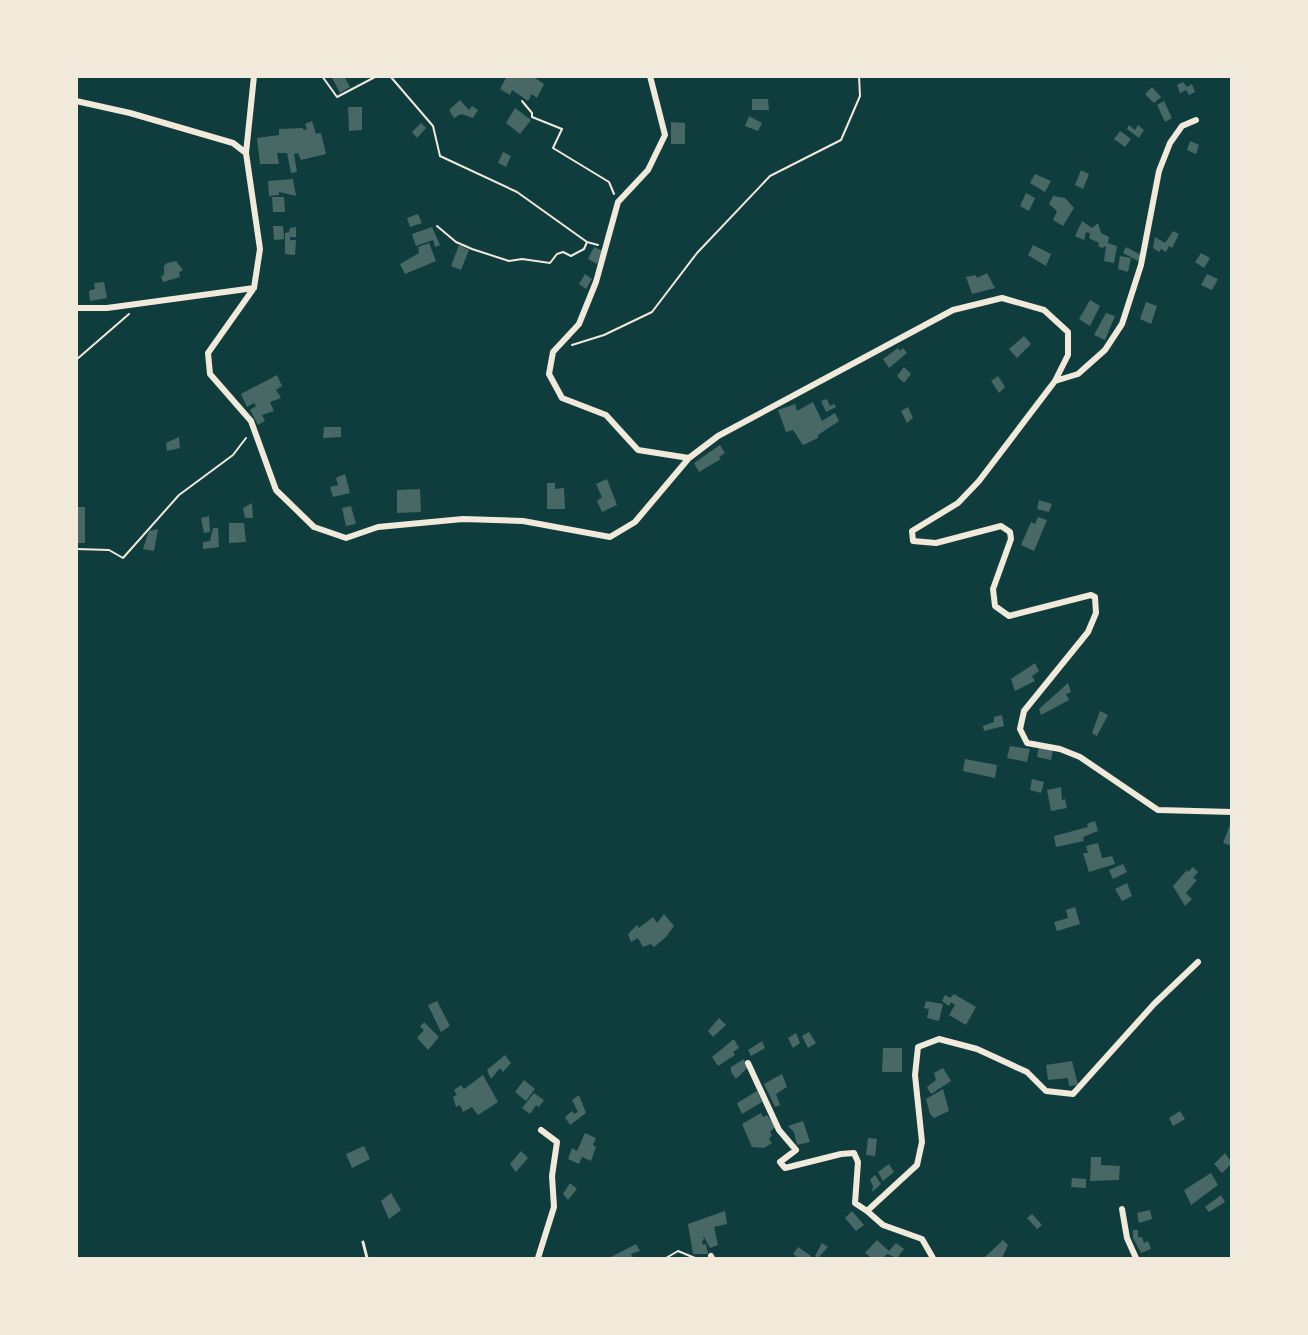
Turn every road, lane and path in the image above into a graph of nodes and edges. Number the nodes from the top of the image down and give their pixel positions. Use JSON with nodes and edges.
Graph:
{"nodes":[{"id":1,"x":254,"y":76,"type":"edge"},
{"id":2,"x":322,"y":76,"type":"edge"},
{"id":3,"x":377,"y":76,"type":"edge"},
{"id":4,"x":390,"y":76,"type":"edge"},
{"id":5,"x":650,"y":76,"type":"edge"},
{"id":6,"x":859,"y":76,"type":"edge"},
{"id":7,"x":76,"y":101,"type":"edge"},
{"id":8,"x":522,"y":101,"type":"dead end"},
{"id":9,"x":1196,"y":120,"type":"dead end"},
{"id":10,"x":246,"y":153,"type":"junction"},
{"id":11,"x":618,"y":202,"type":"junction"},
{"id":12,"x":437,"y":225,"type":"dead end"},
{"id":13,"x":587,"y":242,"type":"junction"},
{"id":14,"x":606,"y":247,"type":"junction"},
{"id":15,"x":254,"y":288,"type":"junction"},
{"id":16,"x":142,"y":303,"type":"junction"},
{"id":17,"x":76,"y":308,"type":"edge"},
{"id":18,"x":553,"y":352,"type":"junction"},
{"id":19,"x":76,"y":360,"type":"edge"},
{"id":20,"x":1055,"y":381,"type":"junction"},
{"id":21,"x":251,"y":421,"type":"junction"},
{"id":22,"x":689,"y":458,"type":"junction"},
{"id":23,"x":76,"y":549,"type":"edge"},
{"id":24,"x":1232,"y":812,"type":"edge"},
{"id":25,"x":1198,"y":962,"type":"dead end"},
{"id":26,"x":748,"y":1063,"type":"dead end"},
{"id":27,"x":541,"y":1130,"type":"dead end"},
{"id":28,"x":1122,"y":1209,"type":"dead end"},
{"id":29,"x":867,"y":1210,"type":"junction"},
{"id":30,"x":363,"y":1242,"type":"dead end"},
{"id":31,"x":367,"y":1258,"type":"edge"},
{"id":32,"x":538,"y":1258,"type":"edge"},
{"id":33,"x":666,"y":1258,"type":"edge"},
{"id":34,"x":695,"y":1258,"type":"edge"},
{"id":35,"x":933,"y":1258,"type":"edge"},
{"id":36,"x":1136,"y":1258,"type":"edge"}],
"edges":[{"from":1,"to":10,"type":"street"},
{"from":2,"to":3,"type":"path"},
{"from":4,"to":13,"type":"path"},
{"from":5,"to":11,"type":"street"},
{"from":6,"to":18,"type":"path"},
{"from":7,"to":10,"type":"street"},
{"from":8,"to":11,"type":"path"},
{"from":9,"to":20,"type":"street"},
{"from":10,"to":15,"type":"street"},
{"from":11,"to":14,"type":"street"},
{"from":12,"to":13,"type":"path"},
{"from":13,"to":14,"type":"path"},
{"from":14,"to":18,"type":"street"},
{"from":15,"to":16,"type":"street"},
{"from":15,"to":21,"type":"street"},
{"from":16,"to":17,"type":"street"},
{"from":16,"to":19,"type":"path"},
{"from":18,"to":22,"type":"street"},
{"from":20,"to":22,"type":"street"},
{"from":20,"to":24,"type":"street"},
{"from":21,"to":22,"type":"street"},
{"from":21,"to":23,"type":"path"},
{"from":25,"to":29,"type":"street"},
{"from":26,"to":29,"type":"street"},
{"from":27,"to":32,"type":"street"},
{"from":28,"to":36,"type":"street"},
{"from":29,"to":35,"type":"street"},
{"from":30,"to":31,"type":"lane"},
{"from":33,"to":34,"type":"path"}]}
